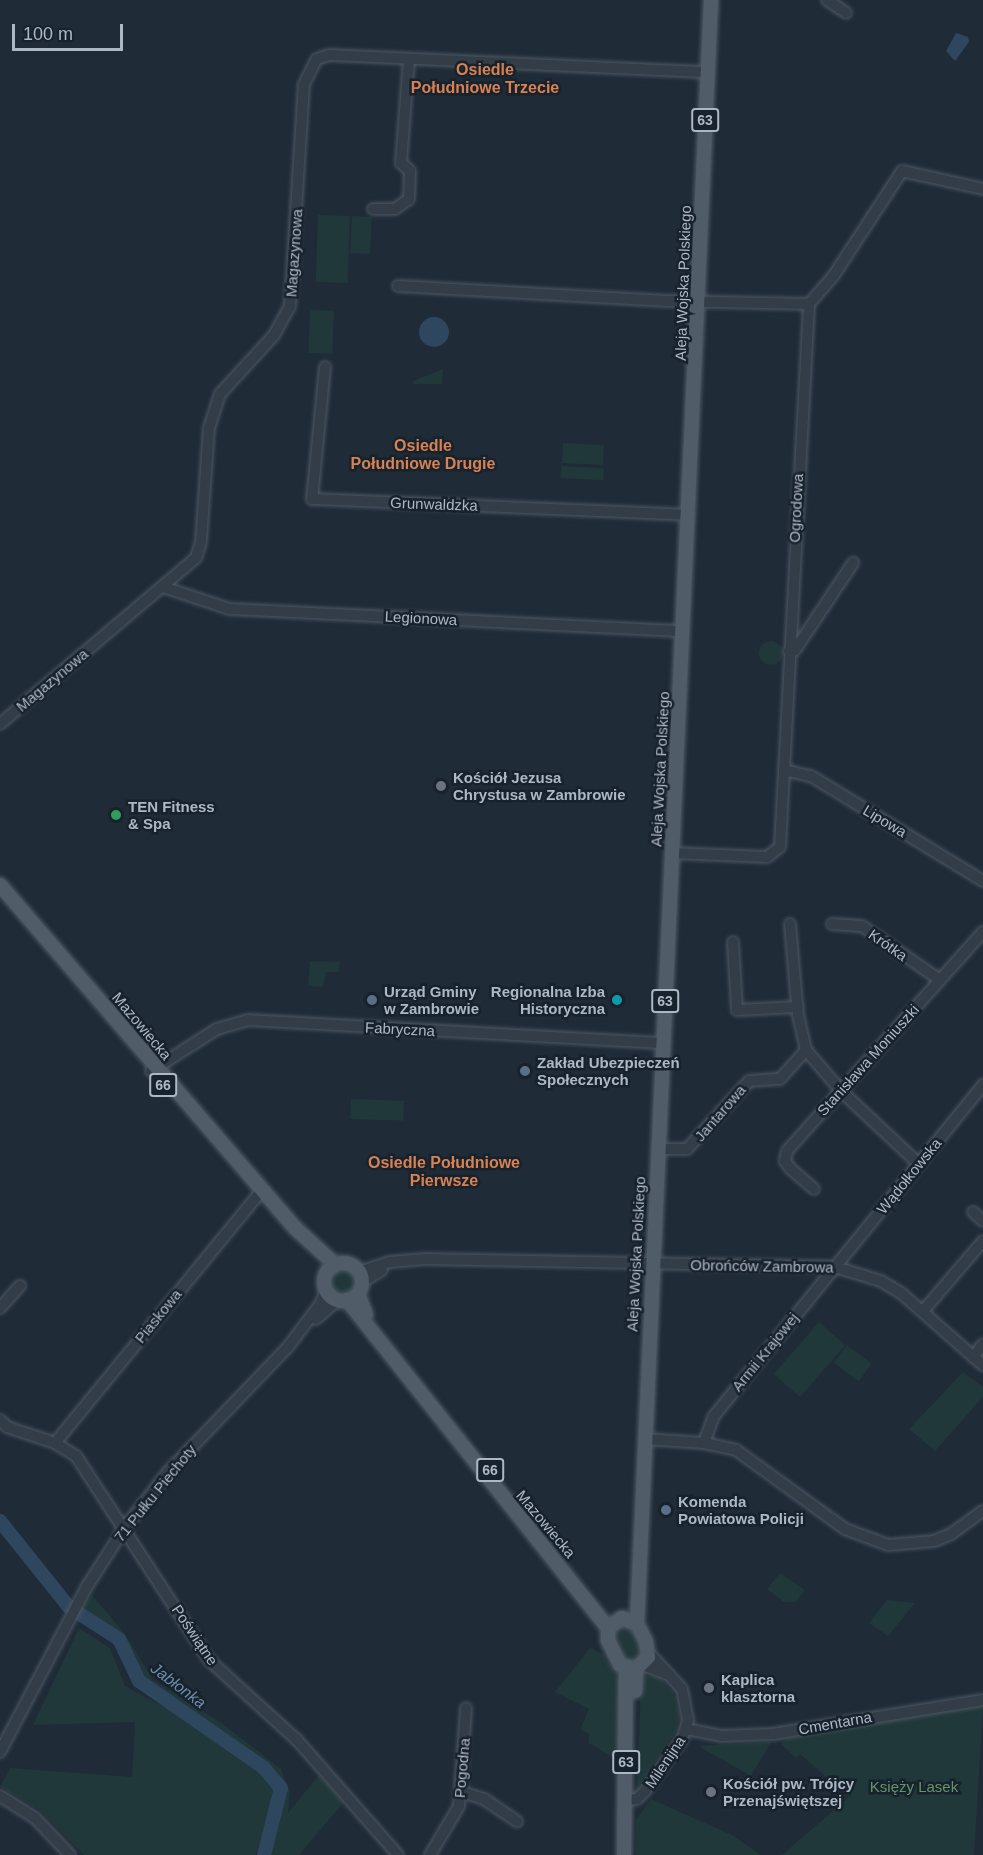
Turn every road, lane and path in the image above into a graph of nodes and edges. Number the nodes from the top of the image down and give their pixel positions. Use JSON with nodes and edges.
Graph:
{"nodes":[{"id":1,"x":711,"y":0,"type":"edge"},
{"id":2,"x":827,"y":0,"type":"edge"},
{"id":3,"x":846,"y":14,"type":"dead end"},
{"id":4,"x":409,"y":60,"type":"junction"},
{"id":5,"x":708,"y":72,"type":"junction"},
{"id":6,"x":983,"y":189,"type":"edge"},
{"id":7,"x":373,"y":209,"type":"dead end"},
{"id":8,"x":398,"y":286,"type":"dead end"},
{"id":9,"x":699,"y":302,"type":"junction"},
{"id":10,"x":809,"y":303,"type":"junction"},
{"id":11,"x":325,"y":367,"type":"dead end"},
{"id":12,"x":688,"y":515,"type":"junction"},
{"id":13,"x":853,"y":563,"type":"dead end"},
{"id":14,"x":163,"y":587,"type":"junction"},
{"id":15,"x":683,"y":631,"type":"junction"},
{"id":16,"x":789,"y":651,"type":"junction"},
{"id":17,"x":0,"y":724,"type":"edge"},
{"id":18,"x":784,"y":770,"type":"junction"},
{"id":19,"x":672,"y":854,"type":"junction"},
{"id":20,"x":983,"y":881,"type":"edge"},
{"id":21,"x":0,"y":885,"type":"edge"},
{"id":22,"x":0,"y":896,"type":"edge"},
{"id":23,"x":790,"y":924,"type":"dead end"},
{"id":24,"x":831,"y":924,"type":"dead end"},
{"id":25,"x":983,"y":932,"type":"edge"},
{"id":26,"x":733,"y":942,"type":"dead end"},
{"id":27,"x":940,"y":980,"type":"junction"},
{"id":28,"x":798,"y":1007,"type":"junction"},
{"id":29,"x":663,"y":1043,"type":"junction"},
{"id":30,"x":806,"y":1050,"type":"junction"},
{"id":31,"x":154,"y":1069,"type":"junction"},
{"id":32,"x":983,"y":1085,"type":"edge"},
{"id":33,"x":841,"y":1091,"type":"junction"},
{"id":34,"x":658,"y":1149,"type":"junction"},
{"id":35,"x":919,"y":1164,"type":"junction"},
{"id":36,"x":814,"y":1189,"type":"dead end"},
{"id":37,"x":259,"y":1192,"type":"junction"},
{"id":38,"x":973,"y":1212,"type":"dead end"},
{"id":39,"x":983,"y":1221,"type":"edge"},
{"id":40,"x":983,"y":1240,"type":"edge"},
{"id":41,"x":652,"y":1264,"type":"junction"},
{"id":42,"x":835,"y":1267,"type":"junction"},
{"id":43,"x":331,"y":1269,"type":"junction"},
{"id":44,"x":20,"y":1286,"type":"dead end"},
{"id":45,"x":326,"y":1289,"type":"junction"},
{"id":46,"x":353,"y":1290,"type":"junction"},
{"id":47,"x":0,"y":1308,"type":"edge"},
{"id":48,"x":923,"y":1311,"type":"junction"},
{"id":49,"x":983,"y":1344,"type":"edge"},
{"id":50,"x":288,"y":1347,"type":"junction"},
{"id":51,"x":973,"y":1357,"type":"junction"},
{"id":52,"x":983,"y":1365,"type":"edge"},
{"id":53,"x":0,"y":1420,"type":"edge"},
{"id":54,"x":645,"y":1439,"type":"junction"},
{"id":55,"x":55,"y":1443,"type":"junction"},
{"id":56,"x":704,"y":1443,"type":"junction"},
{"id":57,"x":983,"y":1511,"type":"edge"},
{"id":58,"x":125,"y":1527,"type":"junction"},
{"id":59,"x":621,"y":1622,"type":"junction"},
{"id":60,"x":638,"y":1664,"type":"junction"},
{"id":61,"x":983,"y":1700,"type":"edge"},
{"id":62,"x":466,"y":1708,"type":"dead end"},
{"id":63,"x":686,"y":1729,"type":"junction"},
{"id":64,"x":0,"y":1752,"type":"edge"},
{"id":65,"x":462,"y":1792,"type":"junction"},
{"id":66,"x":0,"y":1796,"type":"edge"},
{"id":67,"x":628,"y":1800,"type":"junction"},
{"id":68,"x":517,"y":1821,"type":"dead end"},
{"id":69,"x":70,"y":1855,"type":"edge"},
{"id":70,"x":398,"y":1855,"type":"edge"},
{"id":71,"x":430,"y":1855,"type":"edge"},
{"id":72,"x":624,"y":1855,"type":"edge"},
{"id":73,"x":631,"y":1855,"type":"edge"}],
"edges":[{"from":1,"to":5,"type":"main road","name":"Aleja Wojska Polskiego","number":"63"},
{"from":2,"to":3,"type":"street"},
{"from":4,"to":5,"type":"street","name":"Magazynowa"},
{"from":4,"to":7,"type":"street"},
{"from":4,"to":14,"type":"street","name":"Magazynowa"},
{"from":5,"to":9,"type":"main road","name":"Aleja Wojska Polskiego","number":"63"},
{"from":6,"to":10,"type":"street"},
{"from":8,"to":9,"type":"street"},
{"from":9,"to":10,"type":"street"},
{"from":9,"to":12,"type":"main road","name":"Aleja Wojska Polskiego","number":"63"},
{"from":10,"to":16,"type":"street","name":"Ogrodowa"},
{"from":11,"to":12,"type":"street","name":"Grunwaldzka"},
{"from":12,"to":15,"type":"main road","name":"Aleja Wojska Polskiego","number":"63"},
{"from":13,"to":16,"type":"street"},
{"from":14,"to":15,"type":"street","name":"Legionowa"},
{"from":14,"to":17,"type":"street","name":"Magazynowa"},
{"from":15,"to":19,"type":"main road","name":"Aleja Wojska Polskiego","number":"63"},
{"from":16,"to":18,"type":"street","name":"Ogrodowa"},
{"from":18,"to":19,"type":"street","name":"Ogrodowa"},
{"from":18,"to":20,"type":"street","name":"Lipowa"},
{"from":19,"to":29,"type":"main road","name":"Aleja Wojska Polskiego","number":"63"},
{"from":21,"to":31,"type":"main road","name":"Mazowiecka","number":"66"},
{"from":22,"to":31,"type":"main road","name":"Mazowiecka","number":"66"},
{"from":23,"to":28,"type":"street"},
{"from":24,"to":27,"type":"street","name":"Krótka"},
{"from":25,"to":27,"type":"street","name":"Stanisława Moniuszki"},
{"from":26,"to":28,"type":"street"},
{"from":27,"to":33,"type":"street","name":"Stanisława Moniuszki"},
{"from":28,"to":30,"type":"street"},
{"from":29,"to":31,"type":"street","name":"Fabryczna"},
{"from":29,"to":34,"type":"main road","name":"Aleja Wojska Polskiego","number":"63"},
{"from":30,"to":33,"type":"street"},
{"from":30,"to":34,"type":"street","name":"Jantarowa"},
{"from":31,"to":37,"type":"main road","name":"Mazowiecka","number":"66"},
{"from":32,"to":35,"type":"street","name":"Wądołkowska"},
{"from":33,"to":35,"type":"street"},
{"from":33,"to":36,"type":"street","name":"Stanisława Moniuszki"},
{"from":34,"to":41,"type":"main road","name":"Aleja Wojska Polskiego","number":"63"},
{"from":35,"to":42,"type":"street","name":"Wądołkowska"},
{"from":37,"to":43,"type":"main road","name":"Mazowiecka","number":"66"},
{"from":37,"to":55,"type":"street","name":"Piaskowa"},
{"from":38,"to":39,"type":"street"},
{"from":40,"to":48,"type":"street"},
{"from":41,"to":42,"type":"street","name":"Obrońców Zambrowa"},
{"from":41,"to":46,"type":"street"},
{"from":41,"to":54,"type":"main road","name":"Aleja Wojska Polskiego","number":"63"},
{"from":42,"to":48,"type":"street","name":"Obrońców Zambrowa"},
{"from":42,"to":56,"type":"street","name":"Armii Krajowej"},
{"from":43,"to":45,"type":"main road"},
{"from":43,"to":46,"type":"main road"},
{"from":44,"to":47,"type":"street"},
{"from":45,"to":46,"type":"main road","name":"Mazowiecka"},
{"from":45,"to":50,"type":"street","name":"71 Pułku Piechoty"},
{"from":46,"to":50,"type":"street"},
{"from":46,"to":59,"type":"main road","name":"Mazowiecka","number":"66"},
{"from":48,"to":51,"type":"street","name":"Obrońców Zambrowa"},
{"from":49,"to":51,"type":"street"},
{"from":50,"to":58,"type":"street","name":"71 Pułku Piechoty"},
{"from":51,"to":52,"type":"street","name":"Obrońców Zambrowa"},
{"from":53,"to":55,"type":"street","name":"Poświątne"},
{"from":54,"to":56,"type":"street"},
{"from":54,"to":59,"type":"main road","name":"Aleja Wojska Polskiego","number":"63"},
{"from":55,"to":58,"type":"street","name":"Poświątne"},
{"from":56,"to":57,"type":"street"},
{"from":58,"to":64,"type":"street","name":"71 Pułku Piechoty"},
{"from":58,"to":70,"type":"street","name":"Poświątne"},
{"from":59,"to":60,"type":"main road","number":"63"},
{"from":59,"to":60,"type":"main road","number":"63"},
{"from":60,"to":63,"type":"street","name":"Milenijna"},
{"from":60,"to":67,"type":"main road","number":"63"},
{"from":61,"to":63,"type":"street","name":"Cmentarna"},
{"from":62,"to":65,"type":"street","name":"Pogodna"},
{"from":63,"to":67,"type":"street","name":"Milenijna"},
{"from":65,"to":68,"type":"street"},
{"from":65,"to":71,"type":"street","name":"Pogodna"},
{"from":66,"to":69,"type":"street"},
{"from":67,"to":72,"type":"main road","number":"63"},
{"from":67,"to":73,"type":"main road","number":"63"}]}
